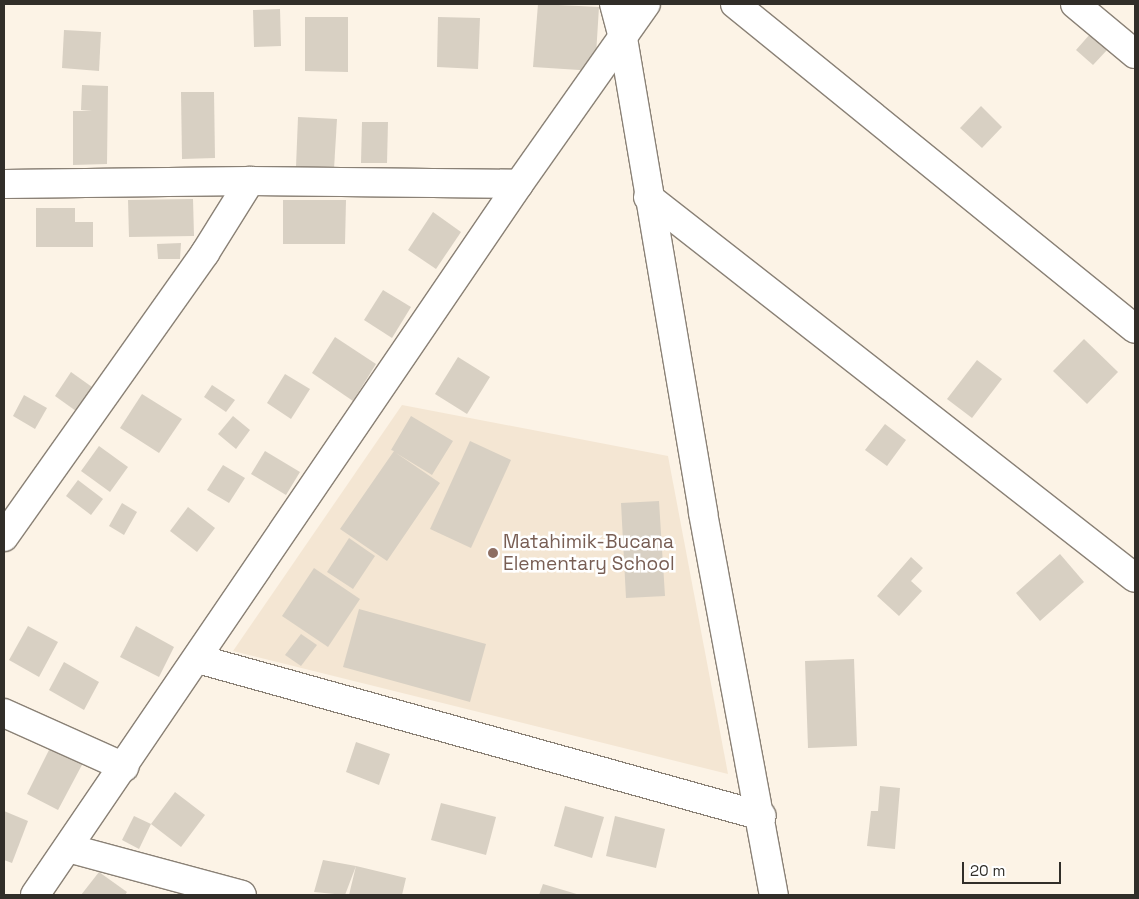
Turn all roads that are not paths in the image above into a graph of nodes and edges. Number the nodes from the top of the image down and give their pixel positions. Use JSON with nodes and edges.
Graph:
{"nodes":[{"id":1,"x":614,"y":4,"type":"edge"},
{"id":2,"x":646,"y":4,"type":"edge"},
{"id":3,"x":735,"y":4,"type":"edge"},
{"id":4,"x":1075,"y":4,"type":"edge"},
{"id":5,"x":623,"y":38,"type":"junction"},
{"id":6,"x":1135,"y":54,"type":"edge"},
{"id":7,"x":250,"y":181,"type":"junction"},
{"id":8,"x":4,"y":184,"type":"edge"},
{"id":9,"x":519,"y":184,"type":"junction"},
{"id":10,"x":648,"y":197,"type":"junction"},
{"id":11,"x":1135,"y":329,"type":"edge"},
{"id":12,"x":4,"y":537,"type":"edge"},
{"id":13,"x":1135,"y":578,"type":"edge"},
{"id":14,"x":198,"y":659,"type":"junction"},
{"id":15,"x":4,"y":713,"type":"edge"},
{"id":16,"x":124,"y":768,"type":"junction"},
{"id":17,"x":762,"y":816,"type":"junction"},
{"id":18,"x":68,"y":848,"type":"junction"},
{"id":19,"x":36,"y":895,"type":"edge"},
{"id":20,"x":242,"y":895,"type":"edge"},
{"id":21,"x":774,"y":895,"type":"edge"}],
"edges":[{"from":1,"to":5,"type":"street"},
{"from":2,"to":5,"type":"street"},
{"from":3,"to":11,"type":"street"},
{"from":4,"to":6,"type":"street"},
{"from":5,"to":9,"type":"street"},
{"from":5,"to":10,"type":"street"},
{"from":7,"to":8,"type":"street"},
{"from":7,"to":9,"type":"street"},
{"from":7,"to":12,"type":"street"},
{"from":9,"to":14,"type":"street"},
{"from":10,"to":13,"type":"street"},
{"from":10,"to":17,"type":"street"},
{"from":14,"to":16,"type":"street"},
{"from":14,"to":17,"type":"street"},
{"from":15,"to":16,"type":"street"},
{"from":16,"to":18,"type":"street"},
{"from":17,"to":21,"type":"street"},
{"from":18,"to":19,"type":"street"},
{"from":18,"to":20,"type":"street"}]}
